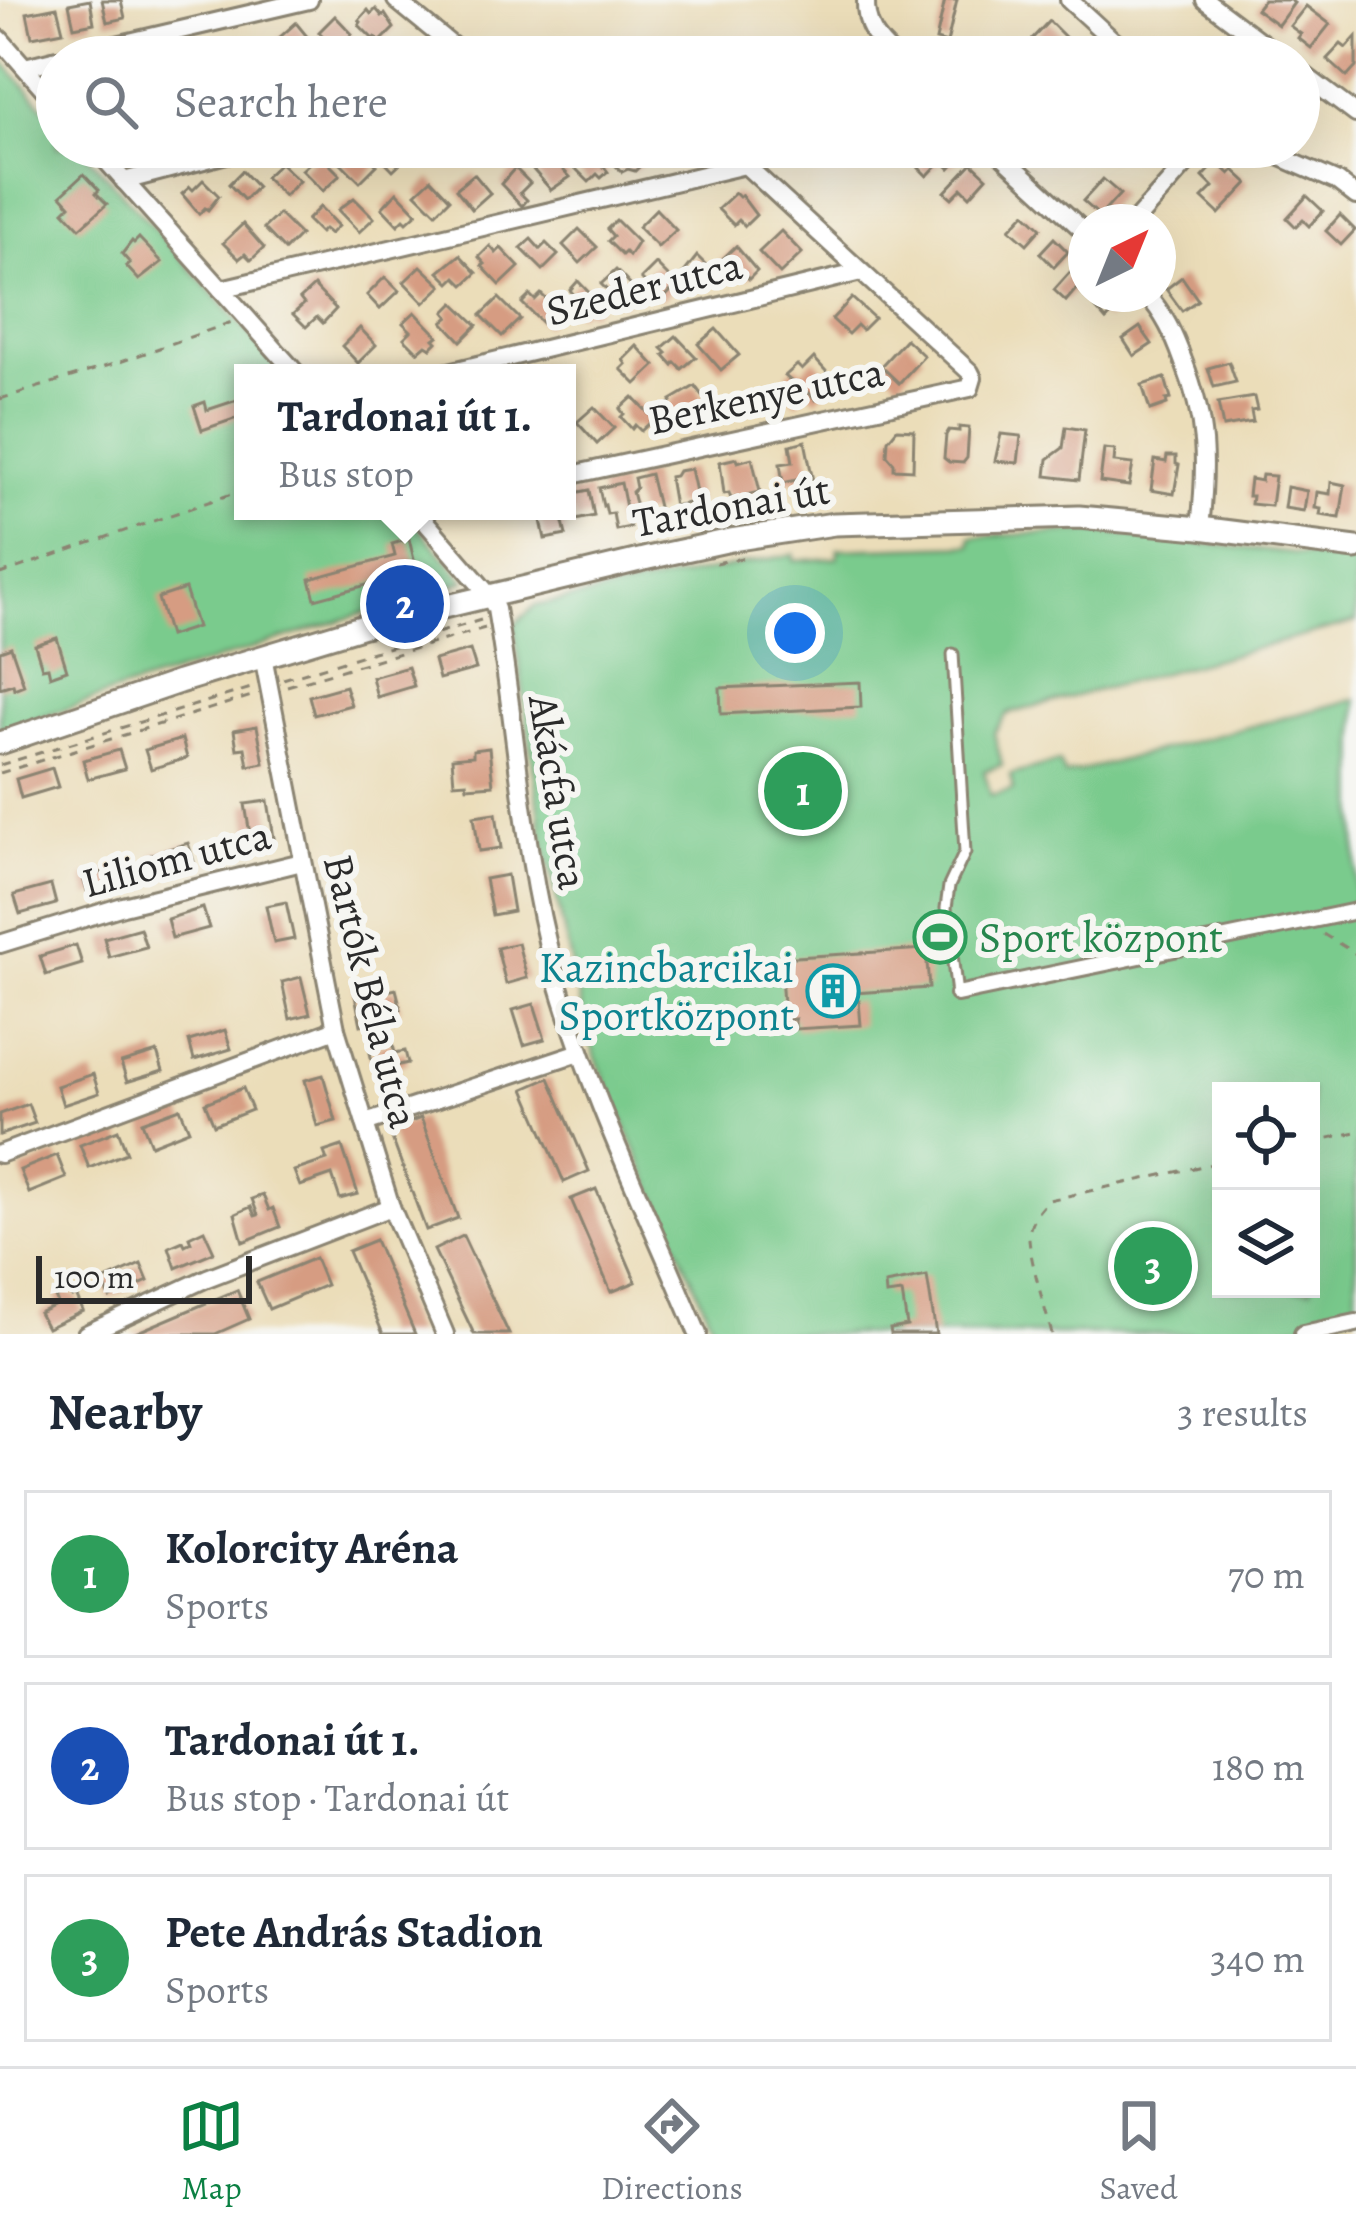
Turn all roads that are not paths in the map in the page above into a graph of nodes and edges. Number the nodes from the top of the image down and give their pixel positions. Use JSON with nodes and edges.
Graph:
{"nodes":[{"id":1,"x":308,"y":0,"type":"edge"},
{"id":2,"x":396,"y":0,"type":"edge"},
{"id":3,"x":866,"y":0,"type":"edge"},
{"id":4,"x":1070,"y":0,"type":"edge"},
{"id":5,"x":1205,"y":0,"type":"edge"},
{"id":6,"x":155,"y":36,"type":"edge"},
{"id":7,"x":440,"y":36,"type":"edge"},
{"id":8,"x":875,"y":36,"type":"edge"},
{"id":9,"x":1109,"y":36,"type":"edge"},
{"id":10,"x":1253,"y":36,"type":"edge"},
{"id":11,"x":0,"y":39,"type":"edge"},
{"id":12,"x":36,"y":64,"type":"edge"},
{"id":13,"x":25,"y":67,"type":"junction"},
{"id":14,"x":36,"y":80,"type":"edge"},
{"id":15,"x":1320,"y":86,"type":"edge"},
{"id":16,"x":1356,"y":114,"type":"edge"},
{"id":17,"x":113,"y":168,"type":"edge"},
{"id":18,"x":174,"y":168,"type":"edge"},
{"id":19,"x":728,"y":168,"type":"edge"},
{"id":20,"x":749,"y":168,"type":"edge"},
{"id":21,"x":1016,"y":168,"type":"edge"},
{"id":22,"x":1182,"y":168,"type":"edge"},
{"id":23,"x":1306,"y":168,"type":"edge"},
{"id":24,"x":124,"y":181,"type":"junction"},
{"id":25,"x":1356,"y":196,"type":"edge"},
{"id":26,"x":1150,"y":204,"type":"edge"},
{"id":27,"x":1068,"y":216,"type":"edge"},
{"id":28,"x":860,"y":272,"type":"junction"},
{"id":29,"x":221,"y":289,"type":"junction"},
{"id":30,"x":1159,"y":312,"type":"edge"},
{"id":31,"x":288,"y":364,"type":"edge"},
{"id":32,"x":482,"y":364,"type":"edge"},
{"id":33,"x":576,"y":474,"type":"edge"},
{"id":34,"x":423,"y":520,"type":"edge"},
{"id":35,"x":1200,"y":528,"type":"junction"},
{"id":36,"x":1356,"y":548,"type":"edge"},
{"id":37,"x":494,"y":609,"type":"junction"},
{"id":38,"x":953,"y":655,"type":"dead end"},
{"id":39,"x":263,"y":656,"type":"junction"},
{"id":40,"x":0,"y":743,"type":"edge"},
{"id":41,"x":302,"y":862,"type":"junction"},
{"id":42,"x":1356,"y":911,"type":"edge"},
{"id":43,"x":0,"y":944,"type":"edge"},
{"id":44,"x":957,"y":994,"type":"joint"},
{"id":45,"x":336,"y":1030,"type":"junction"},
{"id":46,"x":580,"y":1052,"type":"junction"},
{"id":47,"x":365,"y":1123,"type":"junction"},
{"id":48,"x":0,"y":1154,"type":"edge"},
{"id":49,"x":391,"y":1207,"type":"junction"},
{"id":50,"x":1356,"y":1323,"type":"edge"},
{"id":51,"x":86,"y":1334,"type":"edge"},
{"id":52,"x":445,"y":1334,"type":"edge"},
{"id":53,"x":698,"y":1334,"type":"edge"},
{"id":54,"x":1303,"y":1334,"type":"edge"}],
"edges":[{"from":1,"to":6,"type":"street"},
{"from":2,"to":7,"type":"street"},
{"from":3,"to":8,"type":"street"},
{"from":4,"to":9,"type":"street"},
{"from":5,"to":10,"type":"street"},
{"from":11,"to":13,"type":"street"},
{"from":12,"to":13,"type":"street"},
{"from":13,"to":14,"type":"street"},
{"from":15,"to":16,"type":"street"},
{"from":17,"to":24,"type":"street"},
{"from":18,"to":24,"type":"street"},
{"from":19,"to":29,"type":"street"},
{"from":20,"to":28,"type":"street"},
{"from":21,"to":27,"type":"street"},
{"from":22,"to":26,"type":"street"},
{"from":23,"to":25,"type":"street"},
{"from":24,"to":29,"type":"street"},
{"from":28,"to":32,"type":"street","name":"Szeder utca"},
{"from":28,"to":33,"type":"street","name":"Berkenye utca"},
{"from":29,"to":31,"type":"street"},
{"from":30,"to":35,"type":"street"},
{"from":34,"to":37,"type":"street"},
{"from":35,"to":36,"type":"street","name":"Tardonai út"},
{"from":35,"to":37,"type":"street","name":"Tardonai út"},
{"from":37,"to":39,"type":"street","name":"Tardonai út"},
{"from":37,"to":46,"type":"street","name":"Akácfa utca"},
{"from":38,"to":44,"type":"lane"},
{"from":39,"to":40,"type":"street","name":"Tardonai út"},
{"from":39,"to":41,"type":"street","name":"Bartók Béla utca"},
{"from":41,"to":43,"type":"street","name":"Liliom utca"},
{"from":41,"to":45,"type":"street","name":"Bartók Béla utca"},
{"from":42,"to":44,"type":"street"},
{"from":45,"to":47,"type":"street","name":"Bartók Béla utca"},
{"from":45,"to":48,"type":"street"},
{"from":46,"to":47,"type":"street"},
{"from":46,"to":53,"type":"street","name":"Akácfa utca"},
{"from":47,"to":49,"type":"street","name":"Bartók Béla utca"},
{"from":49,"to":51,"type":"street"},
{"from":49,"to":52,"type":"street","name":"Bartók Béla utca"},
{"from":50,"to":54,"type":"street"}]}
